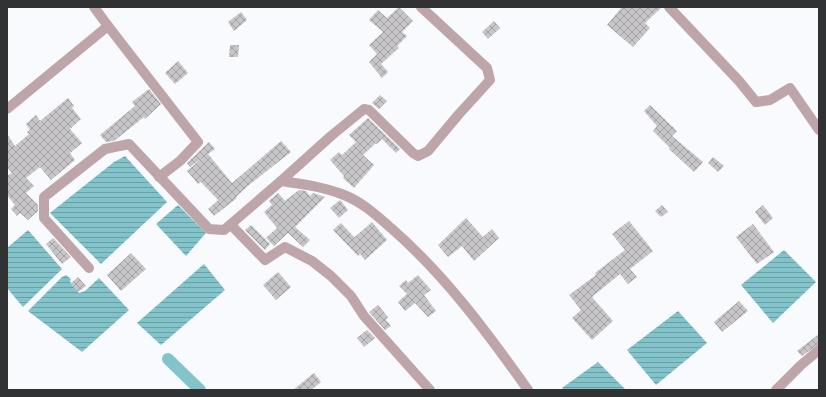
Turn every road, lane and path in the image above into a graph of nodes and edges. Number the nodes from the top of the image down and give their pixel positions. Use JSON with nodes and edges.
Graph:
{"nodes":[{"id":1,"x":94,"y":7,"type":"edge"},
{"id":2,"x":421,"y":7,"type":"edge"},
{"id":3,"x":669,"y":7,"type":"edge"},
{"id":4,"x":108,"y":26,"type":"junction"},
{"id":5,"x":7,"y":109,"type":"edge"},
{"id":6,"x":819,"y":130,"type":"edge"},
{"id":7,"x":158,"y":177,"type":"junction"},
{"id":8,"x":282,"y":181,"type":"junction"},
{"id":9,"x":231,"y":225,"type":"junction"},
{"id":10,"x":89,"y":268,"type":"dead end"},
{"id":11,"x":819,"y":350,"type":"edge"},
{"id":12,"x":430,"y":390,"type":"edge"},
{"id":13,"x":528,"y":390,"type":"edge"},
{"id":14,"x":776,"y":390,"type":"edge"}],
"edges":[{"from":1,"to":4,"type":"street"},
{"from":2,"to":8,"type":"street"},
{"from":3,"to":6,"type":"street"},
{"from":4,"to":5,"type":"street"},
{"from":4,"to":7,"type":"street"},
{"from":7,"to":9,"type":"street"},
{"from":7,"to":10,"type":"street"},
{"from":8,"to":9,"type":"street"},
{"from":8,"to":13,"type":"street"},
{"from":9,"to":12,"type":"street"},
{"from":11,"to":14,"type":"street"}]}
